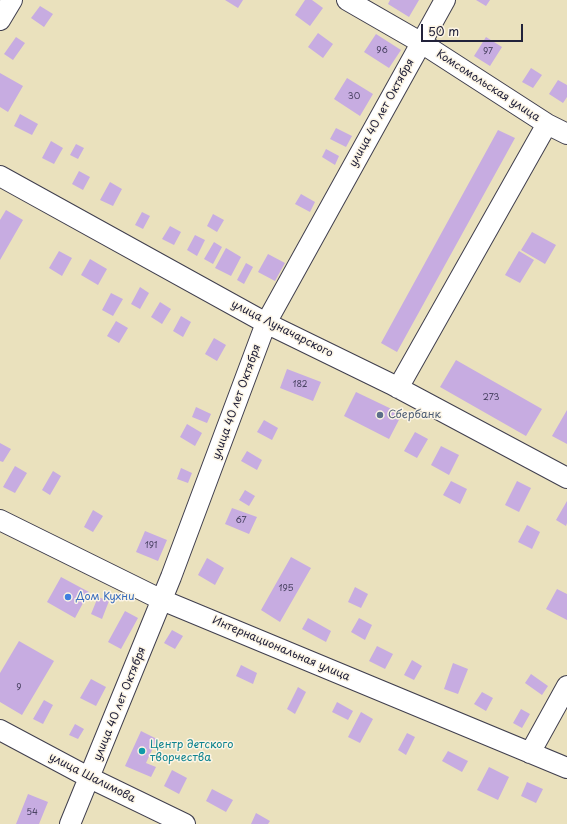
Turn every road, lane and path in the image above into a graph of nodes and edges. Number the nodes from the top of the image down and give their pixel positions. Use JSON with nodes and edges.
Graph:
{"nodes":[{"id":1,"x":12,"y":0,"type":"edge"},
{"id":2,"x":347,"y":0,"type":"edge"},
{"id":3,"x":445,"y":0,"type":"edge"},
{"id":4,"x":0,"y":20,"type":"edge"},
{"id":5,"x":420,"y":42,"type":"junction"},
{"id":6,"x":546,"y":124,"type":"junction"},
{"id":7,"x":567,"y":134,"type":"edge"},
{"id":8,"x":0,"y":176,"type":"edge"},
{"id":9,"x":266,"y":323,"type":"junction"},
{"id":10,"x":398,"y":388,"type":"junction"},
{"id":11,"x":566,"y":476,"type":"edge"},
{"id":12,"x":0,"y":520,"type":"edge"},
{"id":13,"x":162,"y":600,"type":"junction"},
{"id":14,"x":567,"y":686,"type":"edge"},
{"id":15,"x":0,"y":730,"type":"edge"},
{"id":16,"x":530,"y":753,"type":"junction"},
{"id":17,"x":567,"y":768,"type":"edge"},
{"id":18,"x":90,"y":778,"type":"junction"},
{"id":19,"x":70,"y":824,"type":"edge"},
{"id":20,"x":185,"y":824,"type":"edge"}],
"edges":[{"from":1,"to":4,"type":"street"},
{"from":2,"to":5,"type":"street","name":"Комсомольская улица"},
{"from":3,"to":5,"type":"street","name":"улица 40 лет Октября"},
{"from":5,"to":6,"type":"street","name":"Комсомольская улица"},
{"from":5,"to":9,"type":"street","name":"улица 40 лет Октября"},
{"from":6,"to":7,"type":"street","name":"Комсомольская улица"},
{"from":6,"to":10,"type":"street"},
{"from":8,"to":9,"type":"street","name":"улица Луначарского"},
{"from":9,"to":10,"type":"street","name":"улица Луначарского"},
{"from":9,"to":13,"type":"street","name":"улица 40 лет Октября"},
{"from":10,"to":11,"type":"street","name":"улица Луначарского"},
{"from":12,"to":13,"type":"street","name":"Интернациональная улица"},
{"from":13,"to":16,"type":"street","name":"Интернациональная улица"},
{"from":13,"to":18,"type":"street","name":"улица 40 лет Октября"},
{"from":14,"to":16,"type":"street"},
{"from":15,"to":18,"type":"street","name":"улица Шалимова"},
{"from":16,"to":17,"type":"street","name":"Интернациональная улица"},
{"from":18,"to":19,"type":"street","name":"улица 40 лет Октября"},
{"from":18,"to":20,"type":"street","name":"улица Шалимова"}]}
